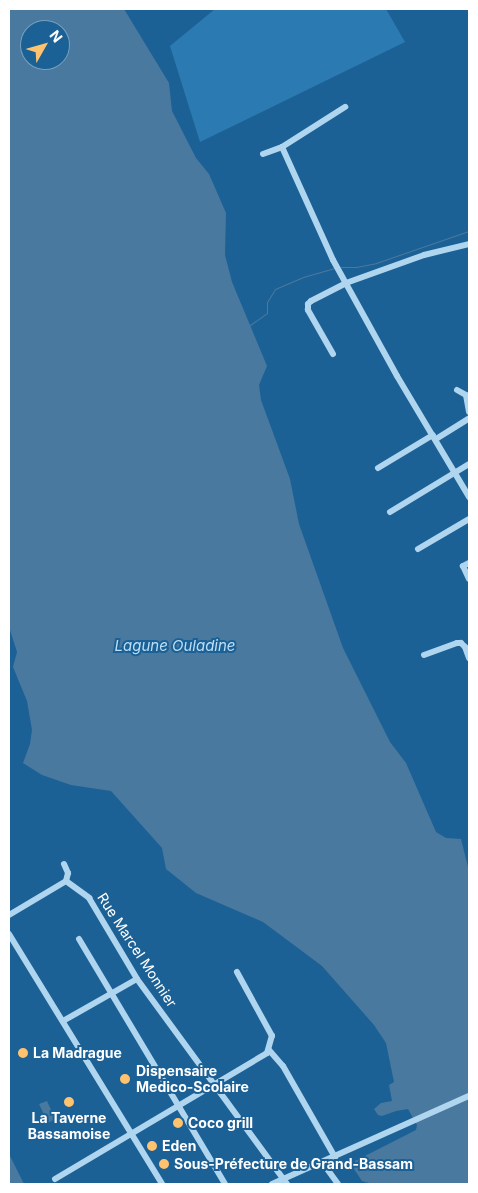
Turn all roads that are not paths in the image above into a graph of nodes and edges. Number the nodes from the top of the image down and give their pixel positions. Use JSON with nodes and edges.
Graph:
{"nodes":[{"id":1,"x":346,"y":107,"type":"dead end"},
{"id":2,"x":282,"y":147,"type":"junction"},
{"id":3,"x":263,"y":154,"type":"dead end"},
{"id":4,"x":469,"y":244,"type":"edge"},
{"id":5,"x":346,"y":283,"type":"junction"},
{"id":6,"x":333,"y":354,"type":"dead end"},
{"id":7,"x":457,"y":390,"type":"dead end"},
{"id":8,"x":469,"y":412,"type":"edge"},
{"id":9,"x":469,"y":418,"type":"edge"},
{"id":10,"x":435,"y":438,"type":"junction"},
{"id":11,"x":469,"y":464,"type":"edge"},
{"id":12,"x":378,"y":468,"type":"dead end"},
{"id":13,"x":456,"y":473,"type":"junction"},
{"id":14,"x":469,"y":497,"type":"edge"},
{"id":15,"x":390,"y":512,"type":"dead end"},
{"id":16,"x":469,"y":519,"type":"edge"},
{"id":17,"x":418,"y":549,"type":"dead end"},
{"id":18,"x":469,"y":563,"type":"edge"},
{"id":19,"x":469,"y":579,"type":"edge"},
{"id":20,"x":424,"y":655,"type":"dead end"},
{"id":21,"x":469,"y":658,"type":"edge"},
{"id":22,"x":64,"y":864,"type":"dead end"},
{"id":23,"x":66,"y":880,"type":"junction"},
{"id":24,"x":9,"y":916,"type":"edge"},
{"id":25,"x":9,"y":934,"type":"edge"},
{"id":26,"x":79,"y":939,"type":"dead end"},
{"id":27,"x":237,"y":972,"type":"dead end"},
{"id":28,"x":137,"y":979,"type":"junction"},
{"id":29,"x":112,"y":992,"type":"junction"},
{"id":30,"x":63,"y":1021,"type":"junction"},
{"id":31,"x":269,"y":1050,"type":"junction"},
{"id":32,"x":214,"y":1085,"type":"junction"},
{"id":33,"x":469,"y":1096,"type":"edge"},
{"id":34,"x":179,"y":1106,"type":"junction"},
{"id":35,"x":131,"y":1135,"type":"junction"},
{"id":36,"x":335,"y":1157,"type":"junction"},
{"id":37,"x":322,"y":1162,"type":"junction"},
{"id":38,"x":55,"y":1179,"type":"dead end"},
{"id":39,"x":285,"y":1182,"type":"edge"},
{"id":40,"x":162,"y":1184,"type":"edge"},
{"id":41,"x":225,"y":1184,"type":"edge"},
{"id":42,"x":272,"y":1184,"type":"edge"},
{"id":43,"x":338,"y":1184,"type":"edge"}],
"edges":[{"from":1,"to":2,"type":"street"},
{"from":2,"to":3,"type":"street"},
{"from":2,"to":5,"type":"street"},
{"from":4,"to":5,"type":"street"},
{"from":5,"to":6,"type":"street"},
{"from":5,"to":10,"type":"street"},
{"from":7,"to":8,"type":"street"},
{"from":9,"to":10,"type":"street"},
{"from":10,"to":12,"type":"street"},
{"from":10,"to":13,"type":"street"},
{"from":11,"to":13,"type":"street"},
{"from":13,"to":14,"type":"street"},
{"from":13,"to":15,"type":"street"},
{"from":16,"to":17,"type":"street"},
{"from":18,"to":19,"type":"street"},
{"from":20,"to":21,"type":"street"},
{"from":22,"to":23,"type":"street"},
{"from":23,"to":24,"type":"street"},
{"from":23,"to":28,"type":"street","name":"Rue Marcel Monnier"},
{"from":25,"to":30,"type":"street"},
{"from":26,"to":29,"type":"street"},
{"from":27,"to":31,"type":"street"},
{"from":28,"to":29,"type":"street"},
{"from":28,"to":32,"type":"street","name":"Rue Marcel Monnier"},
{"from":29,"to":30,"type":"street"},
{"from":29,"to":34,"type":"street"},
{"from":30,"to":35,"type":"street"},
{"from":31,"to":32,"type":"street"},
{"from":31,"to":36,"type":"street"},
{"from":32,"to":34,"type":"street"},
{"from":32,"to":39,"type":"street","name":"Rue Marcel Monnier"},
{"from":33,"to":36,"type":"street"},
{"from":34,"to":35,"type":"street"},
{"from":34,"to":41,"type":"street"},
{"from":35,"to":38,"type":"street"},
{"from":35,"to":40,"type":"street"},
{"from":36,"to":37,"type":"street"},
{"from":37,"to":39,"type":"street"},
{"from":37,"to":43,"type":"street"},
{"from":39,"to":42,"type":"street"}]}
